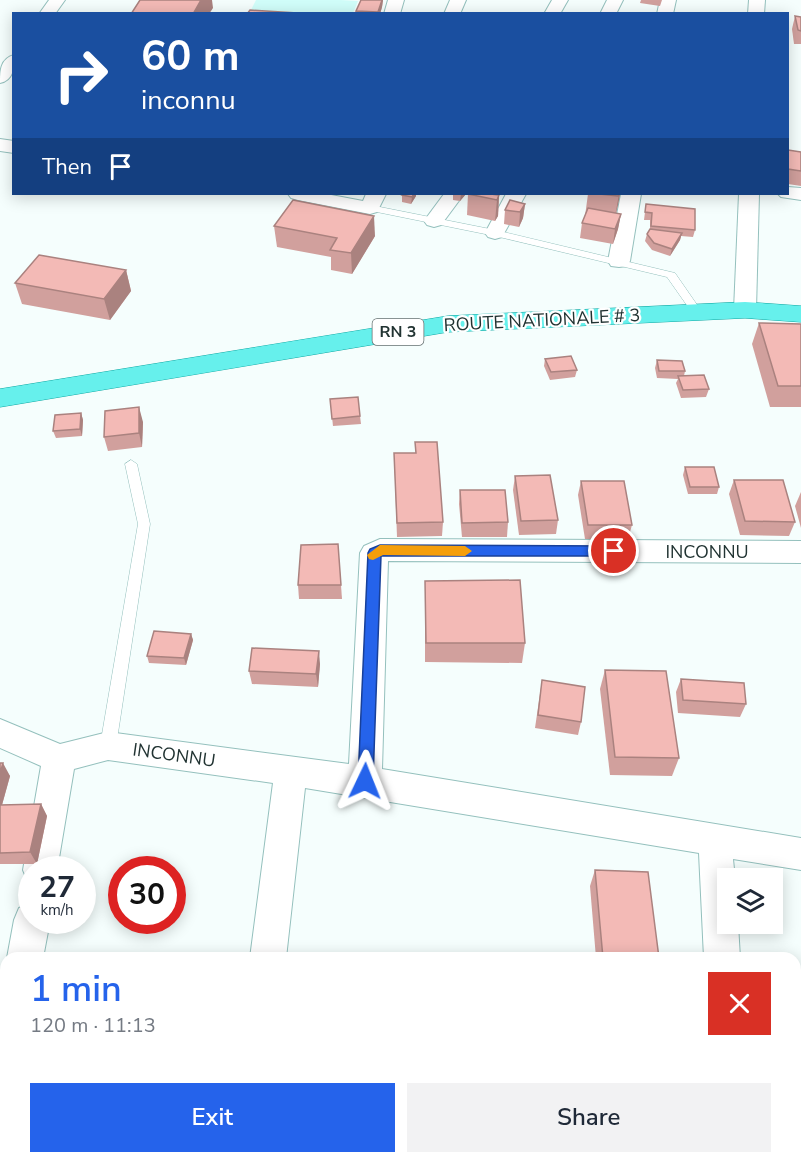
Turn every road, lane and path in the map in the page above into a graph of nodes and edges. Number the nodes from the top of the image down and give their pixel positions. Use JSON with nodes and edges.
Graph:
{"nodes":[{"id":1,"x":12,"y":63,"type":"edge"},
{"id":2,"x":0,"y":78,"type":"edge"},
{"id":3,"x":323,"y":195,"type":"edge"},
{"id":4,"x":453,"y":195,"type":"edge"},
{"id":5,"x":515,"y":195,"type":"edge"},
{"id":6,"x":631,"y":195,"type":"edge"},
{"id":7,"x":749,"y":195,"type":"edge"},
{"id":8,"x":373,"y":201,"type":"edge"},
{"id":9,"x":434,"y":221,"type":"junction"},
{"id":10,"x":495,"y":233,"type":"junction"},
{"id":11,"x":619,"y":261,"type":"junction"},
{"id":12,"x":745,"y":310,"type":"junction"},
{"id":13,"x":697,"y":312,"type":"junction"},
{"id":14,"x":801,"y":314,"type":"edge"},
{"id":15,"x":0,"y":398,"type":"edge"},
{"id":16,"x":131,"y":464,"type":"dead end"},
{"id":17,"x":801,"y":552,"type":"edge"},
{"id":18,"x":0,"y":733,"type":"edge"},
{"id":19,"x":108,"y":746,"type":"junction"},
{"id":20,"x":59,"y":759,"type":"junction"},
{"id":21,"x":291,"y":771,"type":"junction"},
{"id":22,"x":365,"y":781,"type":"junction"},
{"id":23,"x":715,"y":840,"type":"junction"},
{"id":24,"x":801,"y":854,"type":"edge"},
{"id":25,"x":42,"y":856,"type":"edge"},
{"id":26,"x":29,"y":934,"type":"edge"},
{"id":27,"x":26,"y":952,"type":"edge"},
{"id":28,"x":269,"y":952,"type":"edge"},
{"id":29,"x":722,"y":952,"type":"edge"}],
"edges":[{"from":1,"to":2,"type":"street"},
{"from":3,"to":8,"type":"street"},
{"from":4,"to":9,"type":"street"},
{"from":5,"to":10,"type":"street"},
{"from":6,"to":11,"type":"street"},
{"from":7,"to":12,"type":"street"},
{"from":8,"to":9,"type":"lane"},
{"from":9,"to":10,"type":"lane"},
{"from":10,"to":11,"type":"lane"},
{"from":11,"to":13,"type":"lane"},
{"from":12,"to":13,"type":"main road","name":"ROUTE NATIONALE # 3","number":"RN 3"},
{"from":12,"to":14,"type":"main road","name":"ROUTE NATIONALE # 3","number":"RN 3"},
{"from":13,"to":15,"type":"main road","name":"ROUTE NATIONALE # 3","number":"RN 3"},
{"from":16,"to":19,"type":"lane"},
{"from":17,"to":22,"type":"street","name":"INCONNU"},
{"from":18,"to":20,"type":"street"},
{"from":19,"to":20,"type":"street","name":"INCONNU"},
{"from":19,"to":21,"type":"street","name":"INCONNU"},
{"from":20,"to":25,"type":"street"},
{"from":21,"to":22,"type":"street","name":"INCONNU"},
{"from":21,"to":28,"type":"street"},
{"from":22,"to":23,"type":"street","name":"INCONNU"},
{"from":23,"to":24,"type":"street","name":"INCONNU"},
{"from":23,"to":29,"type":"street"},
{"from":26,"to":27,"type":"street"}]}
